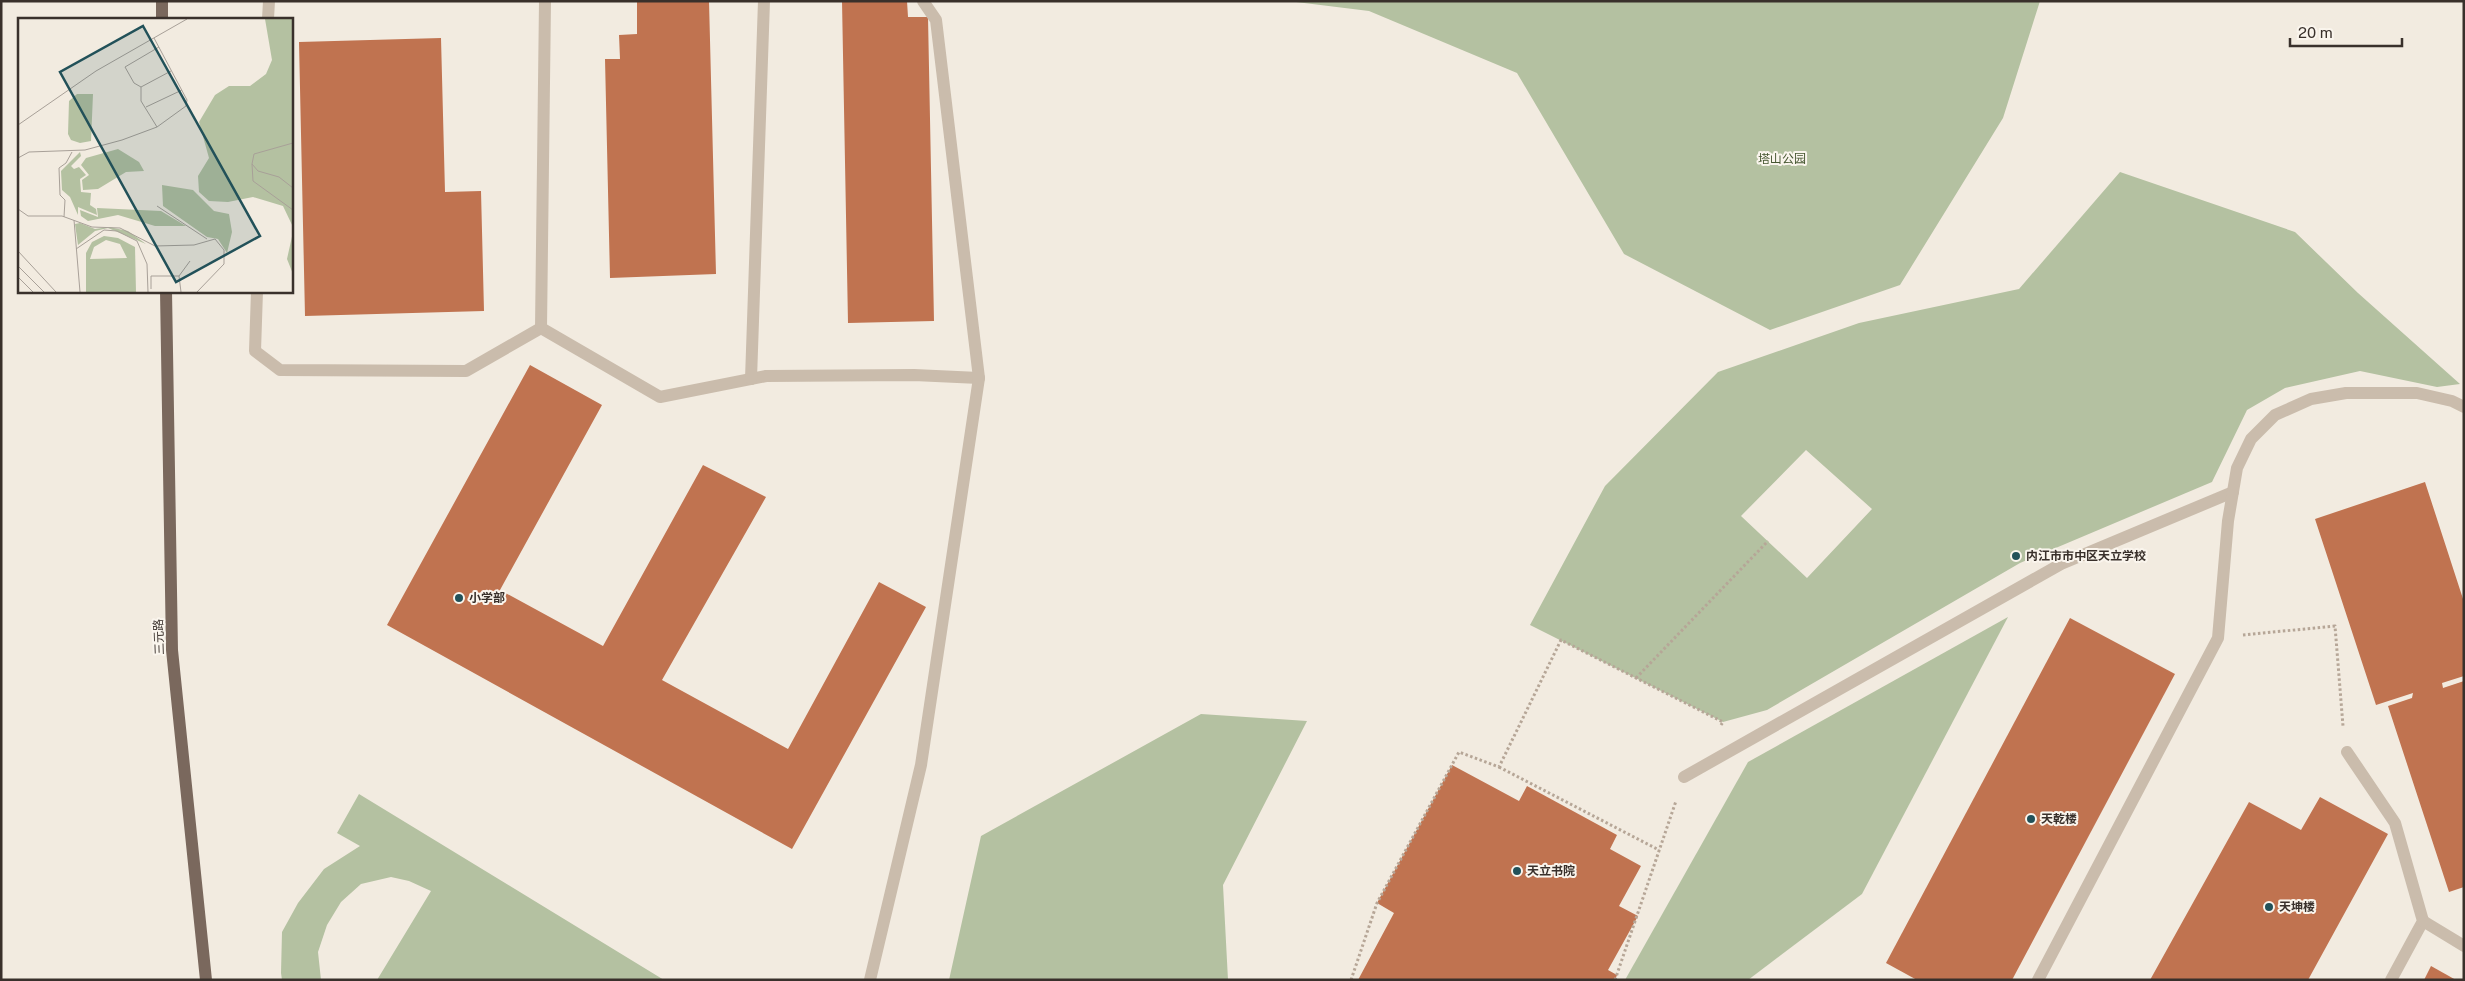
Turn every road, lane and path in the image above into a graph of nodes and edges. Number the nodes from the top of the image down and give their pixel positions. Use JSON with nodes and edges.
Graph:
{"nodes":[{"id":1,"x":162,"y":1,"type":"edge"},
{"id":2,"x":269,"y":1,"type":"edge"},
{"id":3,"x":544,"y":1,"type":"edge"},
{"id":4,"x":764,"y":1,"type":"edge"},
{"id":5,"x":923,"y":1,"type":"edge"},
{"id":6,"x":162,"y":18,"type":"edge"},
{"id":7,"x":268,"y":18,"type":"edge"},
{"id":8,"x":166,"y":292,"type":"edge"},
{"id":9,"x":258,"y":292,"type":"edge"},
{"id":10,"x":541,"y":328,"type":"junction"},
{"id":11,"x":979,"y":378,"type":"junction"},
{"id":12,"x":751,"y":379,"type":"junction"},
{"id":13,"x":2464,"y":407,"type":"edge"},
{"id":14,"x":2233,"y":492,"type":"junction"},
{"id":15,"x":1768,"y":541,"type":"dead end"},
{"id":16,"x":2218,"y":638,"type":"junction"},
{"id":17,"x":1636,"y":678,"type":"junction"},
{"id":18,"x":1717,"y":730,"type":"dead end"},
{"id":19,"x":2344,"y":730,"type":"dead end"},
{"id":20,"x":2347,"y":752,"type":"dead end"},
{"id":21,"x":1499,"y":767,"type":"junction"},
{"id":22,"x":1684,"y":777,"type":"joint"},
{"id":23,"x":1659,"y":850,"type":"junction"},
{"id":24,"x":2423,"y":921,"type":"junction"},
{"id":25,"x":2464,"y":946,"type":"edge"},
{"id":26,"x":206,"y":980,"type":"edge"},
{"id":27,"x":870,"y":980,"type":"edge"},
{"id":28,"x":1351,"y":980,"type":"edge"},
{"id":29,"x":1615,"y":980,"type":"edge"},
{"id":30,"x":2038,"y":980,"type":"edge"},
{"id":31,"x":2391,"y":980,"type":"edge"}],
"edges":[{"from":1,"to":6,"type":"main road"},
{"from":2,"to":7,"type":"street"},
{"from":3,"to":10,"type":"street"},
{"from":4,"to":12,"type":"street"},
{"from":5,"to":11,"type":"street"},
{"from":8,"to":26,"type":"main road","name":"三元路"},
{"from":9,"to":10,"type":"street"},
{"from":10,"to":12,"type":"street"},
{"from":11,"to":12,"type":"street"},
{"from":11,"to":27,"type":"street"},
{"from":13,"to":14,"type":"street"},
{"from":14,"to":16,"type":"street"},
{"from":14,"to":22,"type":"street"},
{"from":15,"to":17,"type":"path"},
{"from":16,"to":19,"type":"path"},
{"from":16,"to":30,"type":"street"},
{"from":17,"to":18,"type":"path"},
{"from":17,"to":21,"type":"path"},
{"from":20,"to":24,"type":"street"},
{"from":21,"to":23,"type":"path"},
{"from":21,"to":28,"type":"path"},
{"from":22,"to":23,"type":"path"},
{"from":23,"to":29,"type":"path"},
{"from":24,"to":25,"type":"street"},
{"from":24,"to":31,"type":"street"}]}
